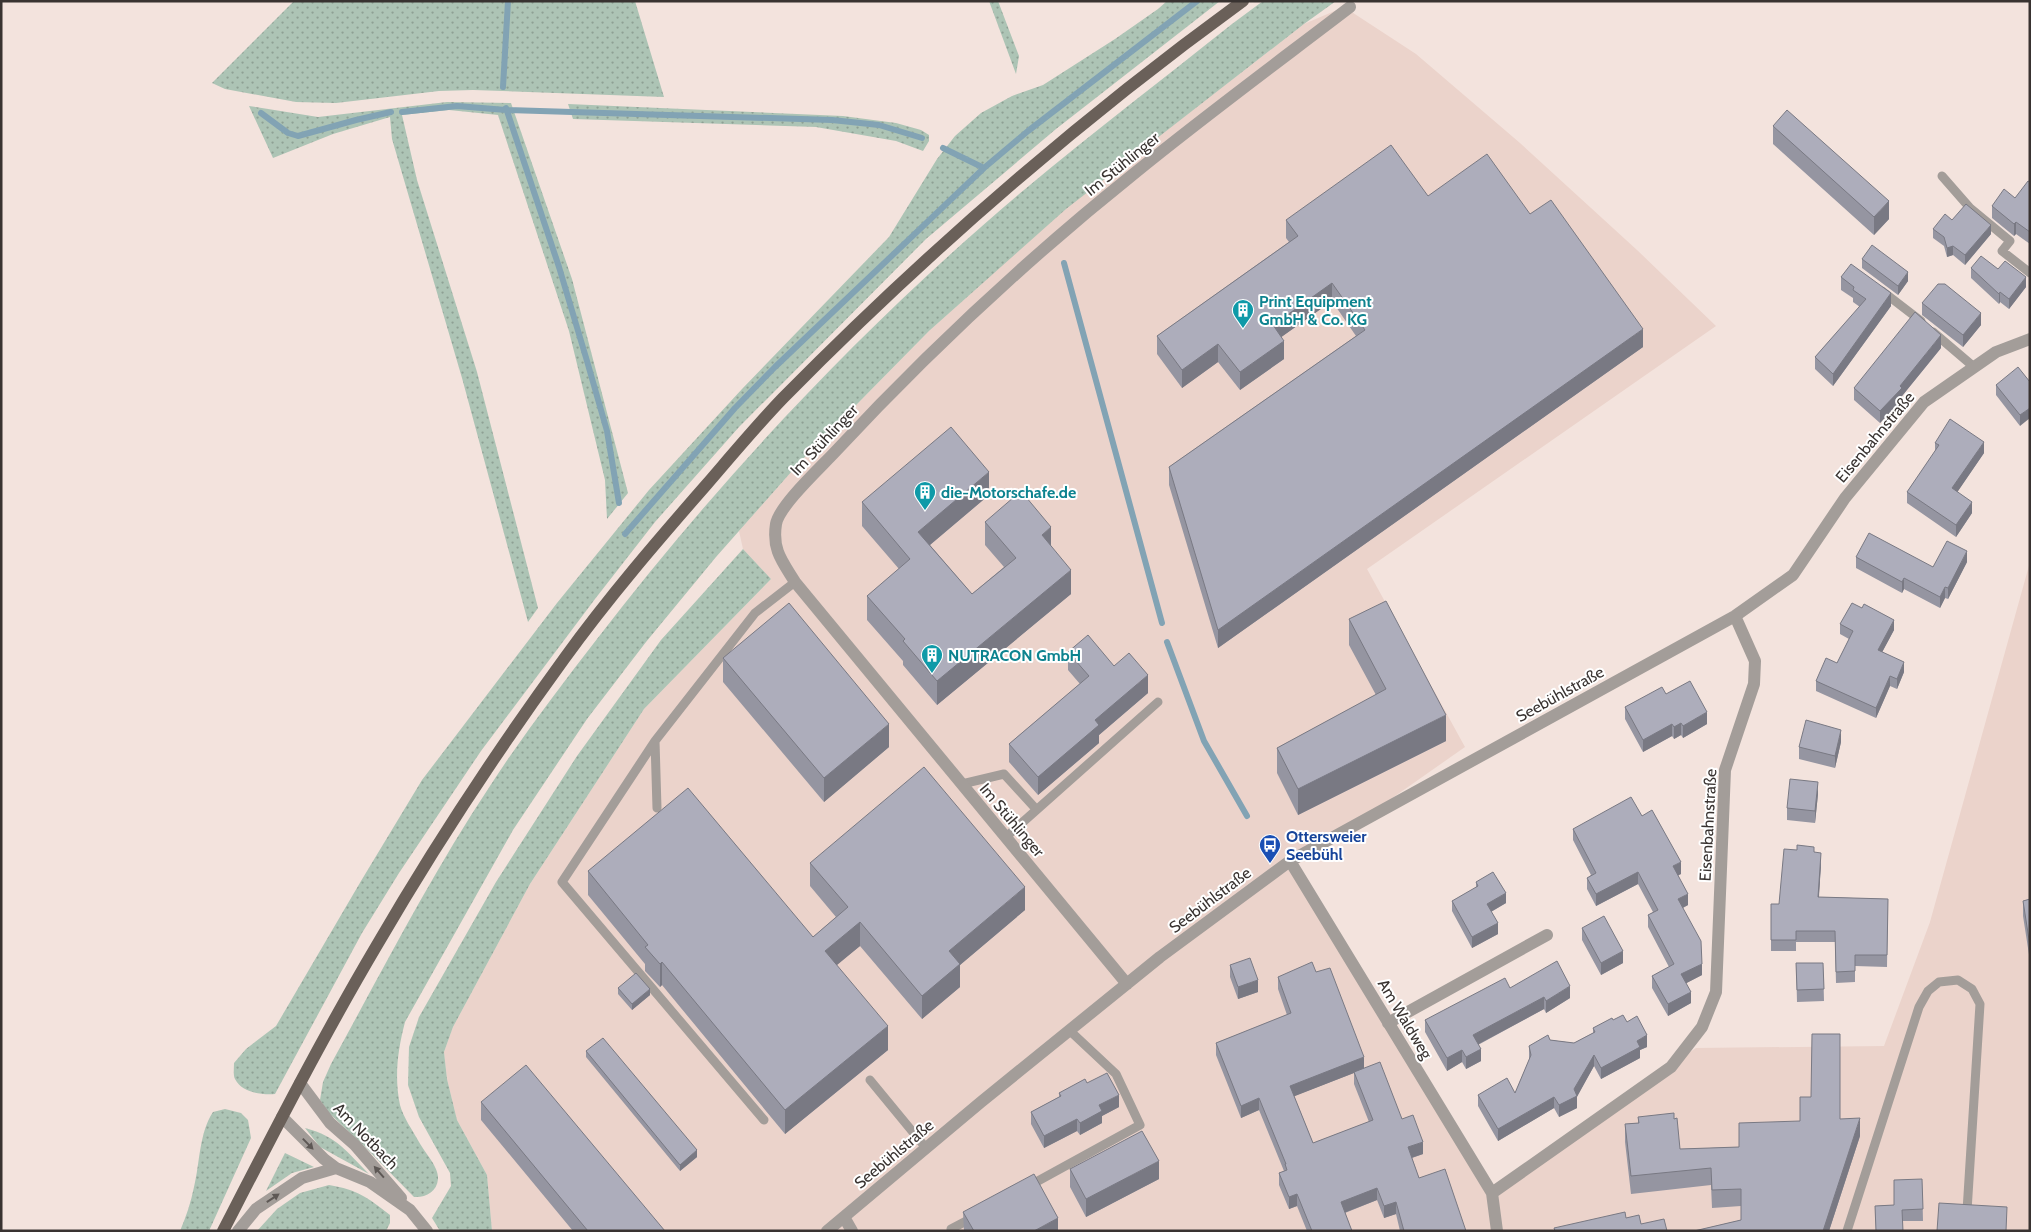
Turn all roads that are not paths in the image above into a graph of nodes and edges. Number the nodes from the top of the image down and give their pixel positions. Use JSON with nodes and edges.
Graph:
{"nodes":[{"id":1,"x":1243,"y":1,"type":"edge"},
{"id":2,"x":1350,"y":7,"type":"dead end"},
{"id":3,"x":1942,"y":176,"type":"dead end"},
{"id":4,"x":2030,"y":273,"type":"edge"},
{"id":5,"x":1877,"y":288,"type":"edge"},
{"id":6,"x":2030,"y":339,"type":"edge"},
{"id":7,"x":1974,"y":367,"type":"junction"},
{"id":8,"x":796,"y":582,"type":"junction"},
{"id":9,"x":1734,"y":616,"type":"junction"},
{"id":10,"x":1158,"y":702,"type":"dead end"},
{"id":11,"x":655,"y":741,"type":"junction"},
{"id":12,"x":962,"y":784,"type":"junction"},
{"id":13,"x":657,"y":808,"type":"dead end"},
{"id":14,"x":1036,"y":809,"type":"junction"},
{"id":15,"x":1006,"y":837,"type":"junction"},
{"id":16,"x":1290,"y":861,"type":"junction"},
{"id":17,"x":1547,"y":935,"type":"dead end"},
{"id":18,"x":1128,"y":984,"type":"junction"},
{"id":19,"x":1388,"y":1023,"type":"junction"},
{"id":20,"x":1069,"y":1030,"type":"junction"},
{"id":21,"x":870,"y":1080,"type":"dead end"},
{"id":22,"x":300,"y":1083,"type":"junction"},
{"id":23,"x":282,"y":1117,"type":"junction"},
{"id":24,"x":764,"y":1120,"type":"dead end"},
{"id":25,"x":926,"y":1148,"type":"junction"},
{"id":26,"x":336,"y":1168,"type":"junction"},
{"id":27,"x":1020,"y":1191,"type":"edge"},
{"id":28,"x":1492,"y":1193,"type":"junction"},
{"id":29,"x":410,"y":1210,"type":"junction"},
{"id":30,"x":1967,"y":1211,"type":"edge"},
{"id":31,"x":977,"y":1215,"type":"edge"},
{"id":32,"x":844,"y":1217,"type":"junction"},
{"id":33,"x":951,"y":1229,"type":"dead end"},
{"id":34,"x":224,"y":1231,"type":"edge"},
{"id":35,"x":238,"y":1231,"type":"edge"},
{"id":36,"x":426,"y":1231,"type":"edge"},
{"id":37,"x":827,"y":1231,"type":"edge"},
{"id":38,"x":852,"y":1231,"type":"edge"},
{"id":39,"x":1498,"y":1231,"type":"edge"},
{"id":40,"x":1847,"y":1231,"type":"edge"}],
"edges":[{"from":1,"to":22,"type":"main road"},
{"from":2,"to":8,"type":"street","name":"Im Stühlinger"},
{"from":3,"to":4,"type":"lane"},
{"from":5,"to":7,"type":"lane"},
{"from":6,"to":7,"type":"street","name":"Eisenbahnstraße"},
{"from":7,"to":9,"type":"street","name":"Eisenbahnstraße"},
{"from":8,"to":11,"type":"lane"},
{"from":8,"to":12,"type":"street","name":"Im Stühlinger"},
{"from":9,"to":16,"type":"street","name":"Seebühlstraße"},
{"from":9,"to":28,"type":"street","name":"Eisenbahnstraße"},
{"from":10,"to":14,"type":"lane"},
{"from":11,"to":13,"type":"lane"},
{"from":11,"to":24,"type":"lane"},
{"from":12,"to":14,"type":"lane"},
{"from":12,"to":15,"type":"street","name":"Im Stühlinger"},
{"from":14,"to":15,"type":"lane"},
{"from":15,"to":18,"type":"street","name":"Im Stühlinger"},
{"from":16,"to":18,"type":"street","name":"Seebühlstraße"},
{"from":16,"to":19,"type":"street","name":"Am Waldweg"},
{"from":17,"to":19,"type":"street"},
{"from":18,"to":20,"type":"street","name":"Seebühlstraße"},
{"from":19,"to":28,"type":"street","name":"Am Waldweg"},
{"from":20,"to":25,"type":"street","name":"Seebühlstraße"},
{"from":20,"to":27,"type":"lane"},
{"from":21,"to":25,"type":"lane"},
{"from":22,"to":23,"type":"main road"},
{"from":29,"to":22,"type":"street","name":"Am Notbach","one_way":true},
{"from":23,"to":26,"type":"street","name":"Am Notbach","one_way":true},
{"from":23,"to":34,"type":"main road"},
{"from":25,"to":32,"type":"street","name":"Seebühlstraße"},
{"from":26,"to":29,"type":"street","name":"Am Notbach"},
{"from":35,"to":26,"type":"street","one_way":true},
{"from":28,"to":39,"type":"street"},
{"from":29,"to":36,"type":"street","name":"Am Notbach"},
{"from":30,"to":40,"type":"lane"},
{"from":31,"to":33,"type":"lane"},
{"from":32,"to":37,"type":"street","name":"Seebühlstraße"},
{"from":32,"to":38,"type":"street"}]}
